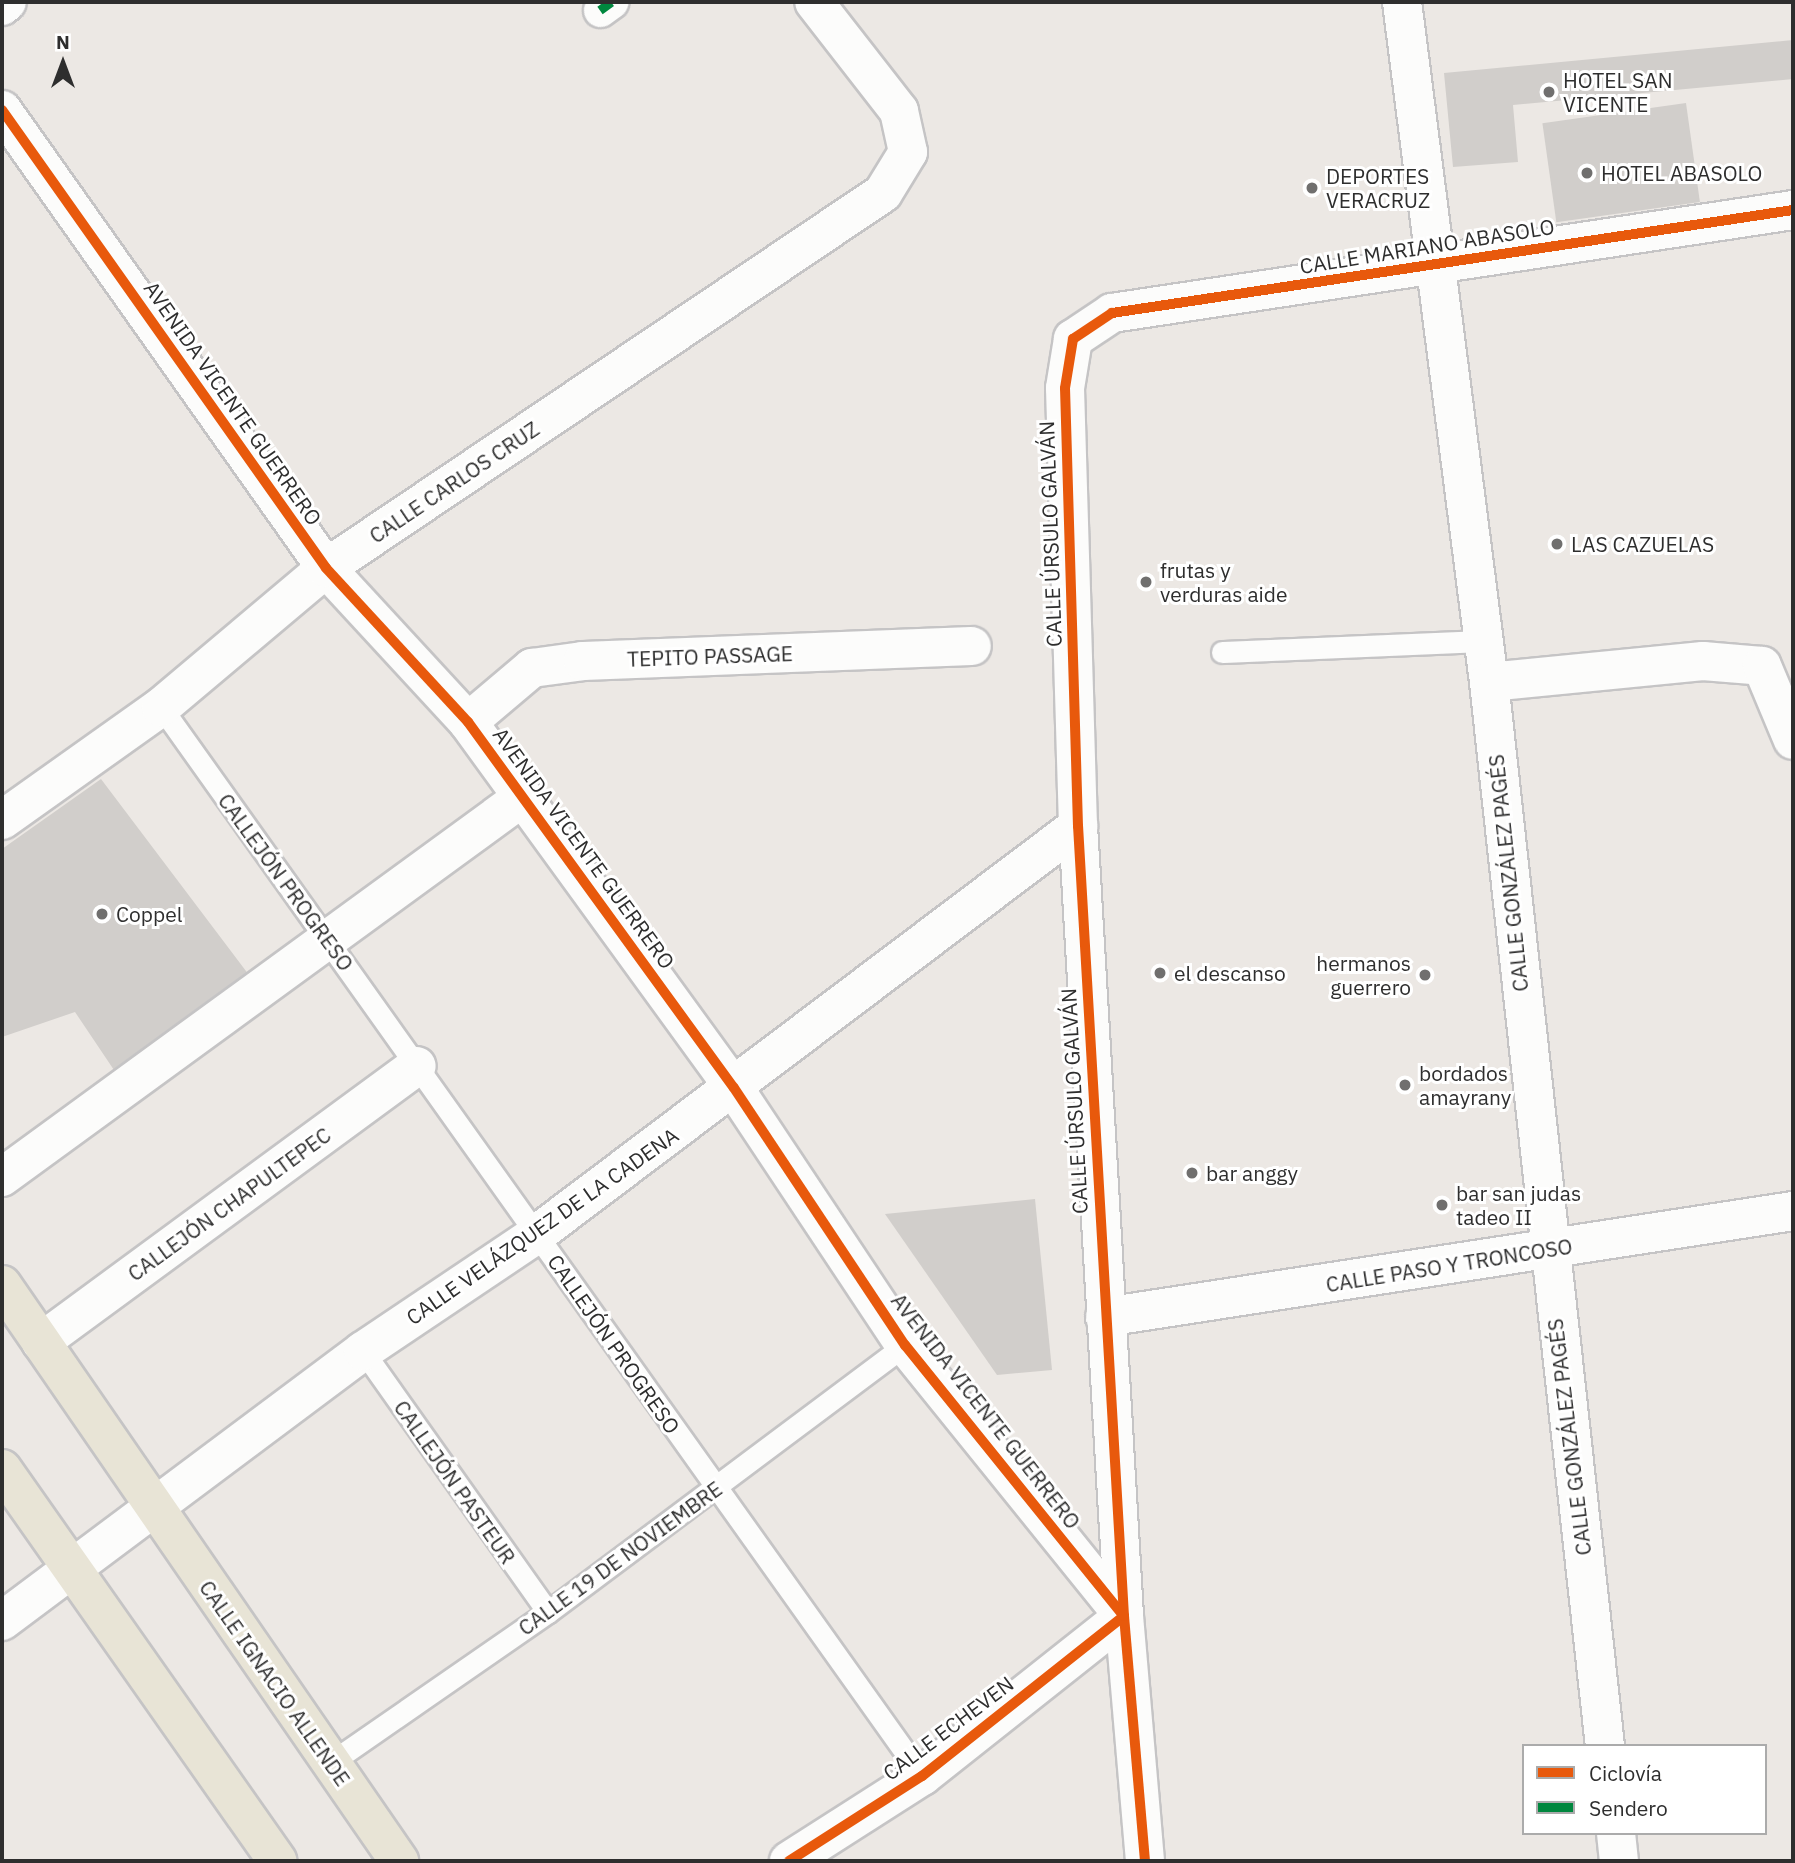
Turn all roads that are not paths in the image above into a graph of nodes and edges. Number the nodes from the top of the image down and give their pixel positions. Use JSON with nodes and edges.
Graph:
{"nodes":[{"id":1,"x":7,"y":2,"type":"edge"},
{"id":2,"x":814,"y":2,"type":"edge"},
{"id":3,"x":1402,"y":2,"type":"edge"},
{"id":4,"x":2,"y":6,"type":"edge"},
{"id":5,"x":2,"y":110,"type":"edge"},
{"id":6,"x":1793,"y":210,"type":"edge"},
{"id":7,"x":1436,"y":263,"type":"junction"},
{"id":8,"x":1073,"y":339,"type":"joint"},
{"id":9,"x":327,"y":568,"type":"junction"},
{"id":10,"x":1484,"y":641,"type":"junction"},
{"id":11,"x":972,"y":646,"type":"dead end"},
{"id":12,"x":1222,"y":652,"type":"dead end"},
{"id":13,"x":1489,"y":681,"type":"junction"},
{"id":14,"x":161,"y":707,"type":"junction"},
{"id":15,"x":468,"y":722,"type":"junction"},
{"id":16,"x":1793,"y":740,"type":"edge"},
{"id":17,"x":523,"y":797,"type":"junction"},
{"id":18,"x":2,"y":820,"type":"edge"},
{"id":19,"x":1079,"y":826,"type":"junction"},
{"id":20,"x":327,"y":939,"type":"junction"},
{"id":21,"x":417,"y":1066,"type":"junction"},
{"id":22,"x":734,"y":1088,"type":"junction"},
{"id":23,"x":2,"y":1177,"type":"edge"},
{"id":24,"x":1793,"y":1211,"type":"edge"},
{"id":25,"x":537,"y":1234,"type":"junction"},
{"id":26,"x":1547,"y":1250,"type":"junction"},
{"id":27,"x":2,"y":1285,"type":"edge"},
{"id":28,"x":1105,"y":1317,"type":"junction"},
{"id":29,"x":41,"y":1342,"type":"junction"},
{"id":30,"x":905,"y":1345,"type":"junction"},
{"id":31,"x":363,"y":1351,"type":"junction"},
{"id":32,"x":2,"y":1469,"type":"edge"},
{"id":33,"x":716,"y":1488,"type":"junction"},
{"id":34,"x":152,"y":1504,"type":"junction"},
{"id":35,"x":70,"y":1566,"type":"junction"},
{"id":36,"x":548,"y":1612,"type":"junction"},
{"id":37,"x":1124,"y":1616,"type":"junction"},
{"id":38,"x":2,"y":1621,"type":"edge"},
{"id":39,"x":1605,"y":1744,"type":"edge"},
{"id":40,"x":330,"y":1763,"type":"junction"},
{"id":41,"x":922,"y":1776,"type":"junction"},
{"id":42,"x":1616,"y":1835,"type":"edge"},
{"id":43,"x":277,"y":1861,"type":"edge"},
{"id":44,"x":399,"y":1861,"type":"edge"},
{"id":45,"x":789,"y":1861,"type":"edge"},
{"id":46,"x":1144,"y":1861,"type":"edge"},
{"id":47,"x":1619,"y":1861,"type":"edge"}],
"edges":[{"from":1,"to":4,"type":"street"},
{"from":2,"to":9,"type":"street","name":"CALLE CARLOS CRUZ"},
{"from":3,"to":7,"type":"street","name":"CALLE GONZÁLEZ PAGÉS"},
{"from":5,"to":9,"type":"street","name":"AVENIDA VICENTE GUERRERO"},
{"from":6,"to":7,"type":"street","name":"CALLE MARIANO ABASOLO"},
{"from":7,"to":8,"type":"street","name":"CALLE MARIANO ABASOLO"},
{"from":7,"to":10,"type":"street","name":"CALLE GONZÁLEZ PAGÉS"},
{"from":8,"to":19,"type":"street","name":"CALLE ÚRSULO GALVÁN"},
{"from":9,"to":14,"type":"street","name":"CALLE CARLOS CRUZ"},
{"from":9,"to":15,"type":"street","name":"AVENIDA VICENTE GUERRERO"},
{"from":10,"to":12,"type":"lane"},
{"from":10,"to":13,"type":"street","name":"CALLE GONZÁLEZ PAGÉS"},
{"from":11,"to":15,"type":"street","name":"TEPITO PASSAGE"},
{"from":13,"to":16,"type":"street"},
{"from":13,"to":26,"type":"street","name":"CALLE GONZÁLEZ PAGÉS"},
{"from":14,"to":18,"type":"street","name":"CALLE CARLOS CRUZ"},
{"from":14,"to":20,"type":"lane","name":"CALLEJÓN PROGRESO"},
{"from":15,"to":17,"type":"street","name":"AVENIDA VICENTE GUERRERO"},
{"from":17,"to":20,"type":"street"},
{"from":17,"to":22,"type":"street","name":"AVENIDA VICENTE GUERRERO"},
{"from":19,"to":22,"type":"street","name":"CALLE VELÁZQUEZ DE LA CADENA"},
{"from":19,"to":28,"type":"street","name":"CALLE ÚRSULO GALVÁN"},
{"from":20,"to":21,"type":"lane","name":"CALLEJÓN PROGRESO"},
{"from":20,"to":23,"type":"street"},
{"from":21,"to":25,"type":"lane","name":"CALLEJÓN PROGRESO"},
{"from":21,"to":29,"type":"street","name":"CALLEJÓN CHAPULTEPEC"},
{"from":22,"to":25,"type":"street","name":"CALLE VELÁZQUEZ DE LA CADENA"},
{"from":22,"to":30,"type":"street","name":"AVENIDA VICENTE GUERRERO"},
{"from":24,"to":26,"type":"street","name":"CALLE PASO Y TRONCOSO"},
{"from":25,"to":31,"type":"street","name":"CALLE VELÁZQUEZ DE LA CADENA"},
{"from":25,"to":33,"type":"lane","name":"CALLEJÓN PROGRESO"},
{"from":26,"to":28,"type":"street","name":"CALLE PASO Y TRONCOSO"},
{"from":26,"to":39,"type":"street","name":"CALLE GONZÁLEZ PAGÉS"},
{"from":27,"to":29,"type":"main road","name":"CALLE IGNACIO ALLENDE"},
{"from":28,"to":37,"type":"street","name":"CALLE ÚRSULO GALVÁN"},
{"from":29,"to":34,"type":"main road","name":"CALLE IGNACIO ALLENDE"},
{"from":30,"to":33,"type":"lane","name":"CALLE 19 DE NOVIEMBRE"},
{"from":30,"to":37,"type":"street","name":"AVENIDA VICENTE GUERRERO"},
{"from":31,"to":34,"type":"street","name":"CALLE VELÁZQUEZ DE LA CADENA"},
{"from":31,"to":36,"type":"lane","name":"CALLEJÓN PASTEUR"},
{"from":32,"to":35,"type":"main road"},
{"from":33,"to":36,"type":"lane","name":"CALLE 19 DE NOVIEMBRE"},
{"from":33,"to":41,"type":"lane","name":"CALLEJÓN PROGRESO"},
{"from":34,"to":35,"type":"street","name":"CALLE VELÁZQUEZ DE LA CADENA"},
{"from":34,"to":40,"type":"main road","name":"CALLE IGNACIO ALLENDE"},
{"from":35,"to":38,"type":"street","name":"CALLE VELÁZQUEZ DE LA CADENA"},
{"from":35,"to":43,"type":"main road"},
{"from":36,"to":40,"type":"lane","name":"CALLE 19 DE NOVIEMBRE"},
{"from":37,"to":41,"type":"street","name":"CALLE ECHEVEN"},
{"from":37,"to":46,"type":"street","name":"CALLE ÚRSULO GALVÁN"},
{"from":40,"to":44,"type":"main road","name":"CALLE IGNACIO ALLENDE"},
{"from":41,"to":45,"type":"street","name":"CALLE ECHEVEN"},
{"from":42,"to":47,"type":"street"}]}
